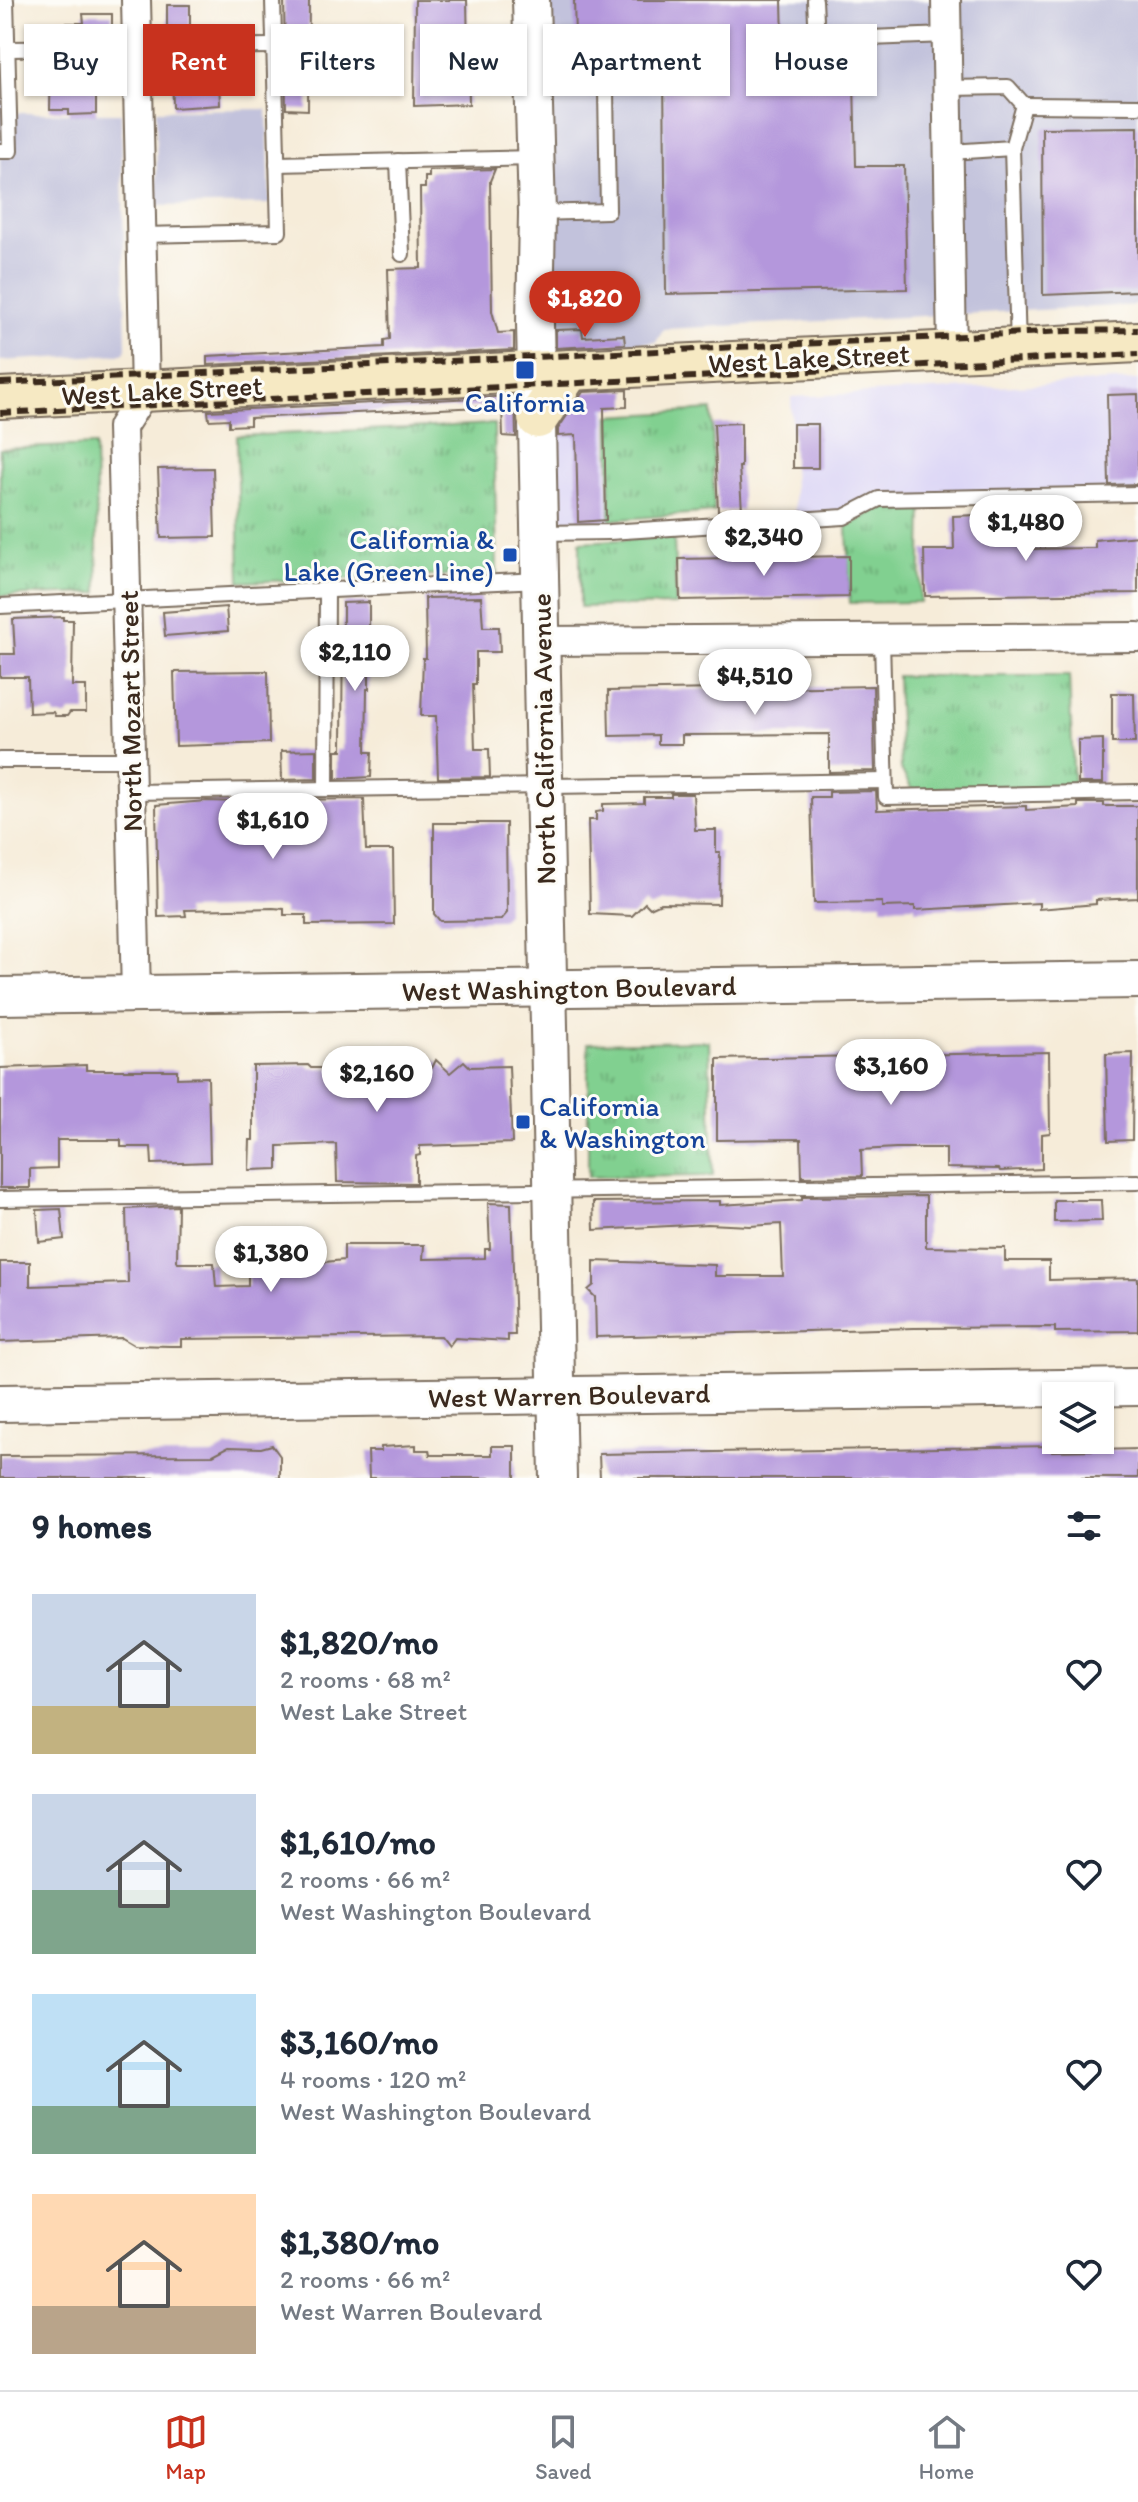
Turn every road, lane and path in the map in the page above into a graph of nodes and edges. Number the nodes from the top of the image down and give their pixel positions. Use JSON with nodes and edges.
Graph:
{"nodes":[{"id":1,"x":6,"y":0,"type":"edge"},
{"id":2,"x":136,"y":0,"type":"edge"},
{"id":3,"x":273,"y":0,"type":"edge"},
{"id":4,"x":531,"y":0,"type":"edge"},
{"id":5,"x":815,"y":0,"type":"edge"},
{"id":6,"x":946,"y":0,"type":"edge"},
{"id":7,"x":274,"y":24,"type":"edge"},
{"id":8,"x":947,"y":35,"type":"junction"},
{"id":9,"x":271,"y":46,"type":"edge"},
{"id":10,"x":137,"y":48,"type":"junction"},
{"id":11,"x":8,"y":49,"type":"junction"},
{"id":12,"x":948,"y":88,"type":"junction"},
{"id":13,"x":275,"y":96,"type":"edge"},
{"id":14,"x":606,"y":96,"type":"edge"},
{"id":15,"x":1024,"y":105,"type":"junction"},
{"id":16,"x":1138,"y":106,"type":"edge"},
{"id":17,"x":1012,"y":148,"type":"junction"},
{"id":18,"x":0,"y":151,"type":"edge"},
{"id":19,"x":950,"y":152,"type":"junction"},
{"id":20,"x":536,"y":158,"type":"junction"},
{"id":21,"x":398,"y":161,"type":"junction"},
{"id":22,"x":277,"y":164,"type":"junction"},
{"id":23,"x":537,"y":213,"type":"junction"},
{"id":24,"x":142,"y":235,"type":"junction"},
{"id":25,"x":402,"y":254,"type":"dead end"},
{"id":26,"x":1138,"y":342,"type":"edge"},
{"id":27,"x":1018,"y":348,"type":"junction"},
{"id":28,"x":952,"y":351,"type":"junction"},
{"id":29,"x":544,"y":382,"type":"junction"},
{"id":30,"x":145,"y":391,"type":"junction"},
{"id":31,"x":99,"y":393,"type":"junction"},
{"id":32,"x":0,"y":398,"type":"edge"},
{"id":33,"x":122,"y":427,"type":"junction"},
{"id":34,"x":1138,"y":494,"type":"edge"},
{"id":35,"x":540,"y":533,"type":"junction"},
{"id":36,"x":540,"y":580,"type":"junction"},
{"id":37,"x":327,"y":590,"type":"junction"},
{"id":38,"x":127,"y":600,"type":"junction"},
{"id":39,"x":0,"y":606,"type":"edge"},
{"id":40,"x":1138,"y":637,"type":"edge"},
{"id":41,"x":882,"y":639,"type":"junction"},
{"id":42,"x":541,"y":641,"type":"junction"},
{"id":43,"x":0,"y":760,"type":"edge"},
{"id":44,"x":131,"y":760,"type":"junction"},
{"id":45,"x":885,"y":781,"type":"junction"},
{"id":46,"x":545,"y":786,"type":"junction"},
{"id":47,"x":326,"y":789,"type":"junction"},
{"id":48,"x":132,"y":792,"type":"junction"},
{"id":49,"x":1138,"y":792,"type":"edge"},
{"id":50,"x":1138,"y":980,"type":"edge"},
{"id":51,"x":547,"y":988,"type":"junction"},
{"id":52,"x":136,"y":994,"type":"junction"},
{"id":53,"x":0,"y":996,"type":"edge"},
{"id":54,"x":1138,"y":1182,"type":"edge"},
{"id":55,"x":552,"y":1191,"type":"junction"},
{"id":56,"x":0,"y":1199,"type":"edge"},
{"id":57,"x":1138,"y":1387,"type":"edge"},
{"id":58,"x":556,"y":1395,"type":"junction"},
{"id":59,"x":0,"y":1403,"type":"edge"},
{"id":60,"x":558,"y":1478,"type":"edge"}],
"edges":[{"from":1,"to":11,"type":"lane"},
{"from":2,"to":10,"type":"street"},
{"from":3,"to":7,"type":"lane"},
{"from":4,"to":20,"type":"street","name":"North California Avenue"},
{"from":5,"to":8,"type":"lane"},
{"from":6,"to":8,"type":"street"},
{"from":8,"to":12,"type":"street"},
{"from":9,"to":10,"type":"lane"},
{"from":10,"to":11,"type":"lane"},
{"from":10,"to":24,"type":"street"},
{"from":11,"to":18,"type":"lane"},
{"from":12,"to":15,"type":"lane"},
{"from":12,"to":19,"type":"street"},
{"from":13,"to":22,"type":"lane"},
{"from":14,"to":23,"type":"lane"},
{"from":15,"to":16,"type":"lane"},
{"from":15,"to":17,"type":"lane"},
{"from":17,"to":19,"type":"lane"},
{"from":17,"to":27,"type":"lane"},
{"from":19,"to":28,"type":"street"},
{"from":20,"to":21,"type":"lane"},
{"from":20,"to":23,"type":"street","name":"North California Avenue"},
{"from":21,"to":22,"type":"lane"},
{"from":21,"to":25,"type":"lane"},
{"from":22,"to":24,"type":"lane"},
{"from":23,"to":29,"type":"street","name":"North California Avenue"},
{"from":24,"to":30,"type":"street"},
{"from":26,"to":27,"type":"main road","name":"West Lake Street"},
{"from":27,"to":28,"type":"main road","name":"West Lake Street"},
{"from":28,"to":29,"type":"main road","name":"West Lake Street"},
{"from":29,"to":30,"type":"main road","name":"West Lake Street"},
{"from":29,"to":35,"type":"street","name":"North California Avenue"},
{"from":30,"to":31,"type":"main road","name":"West Lake Street"},
{"from":30,"to":33,"type":"street"},
{"from":31,"to":32,"type":"main road","name":"West Lake Street"},
{"from":31,"to":33,"type":"street"},
{"from":33,"to":38,"type":"street","name":"North Mozart Street"},
{"from":34,"to":35,"type":"lane"},
{"from":35,"to":36,"type":"street","name":"North California Avenue"},
{"from":36,"to":37,"type":"lane"},
{"from":36,"to":42,"type":"street","name":"North California Avenue"},
{"from":37,"to":38,"type":"lane"},
{"from":37,"to":47,"type":"lane"},
{"from":38,"to":39,"type":"lane"},
{"from":38,"to":44,"type":"street","name":"North Mozart Street"},
{"from":40,"to":41,"type":"street"},
{"from":41,"to":42,"type":"street"},
{"from":41,"to":45,"type":"lane"},
{"from":42,"to":46,"type":"street","name":"North California Avenue"},
{"from":43,"to":44,"type":"lane"},
{"from":44,"to":48,"type":"street","name":"North Mozart Street"},
{"from":45,"to":46,"type":"lane"},
{"from":45,"to":49,"type":"lane"},
{"from":46,"to":47,"type":"lane"},
{"from":46,"to":51,"type":"street","name":"North California Avenue"},
{"from":47,"to":48,"type":"lane"},
{"from":48,"to":52,"type":"street","name":"North Mozart Street"},
{"from":50,"to":51,"type":"street","name":"West Washington Boulevard"},
{"from":51,"to":52,"type":"street","name":"West Washington Boulevard"},
{"from":51,"to":55,"type":"street","name":"North California Avenue"},
{"from":52,"to":53,"type":"street","name":"West Washington Boulevard"},
{"from":54,"to":55,"type":"lane"},
{"from":55,"to":56,"type":"lane"},
{"from":55,"to":58,"type":"street","name":"North California Avenue"},
{"from":57,"to":58,"type":"street","name":"West Warren Boulevard"},
{"from":58,"to":59,"type":"street","name":"West Warren Boulevard"},
{"from":58,"to":60,"type":"street","name":"North California Avenue"}]}
